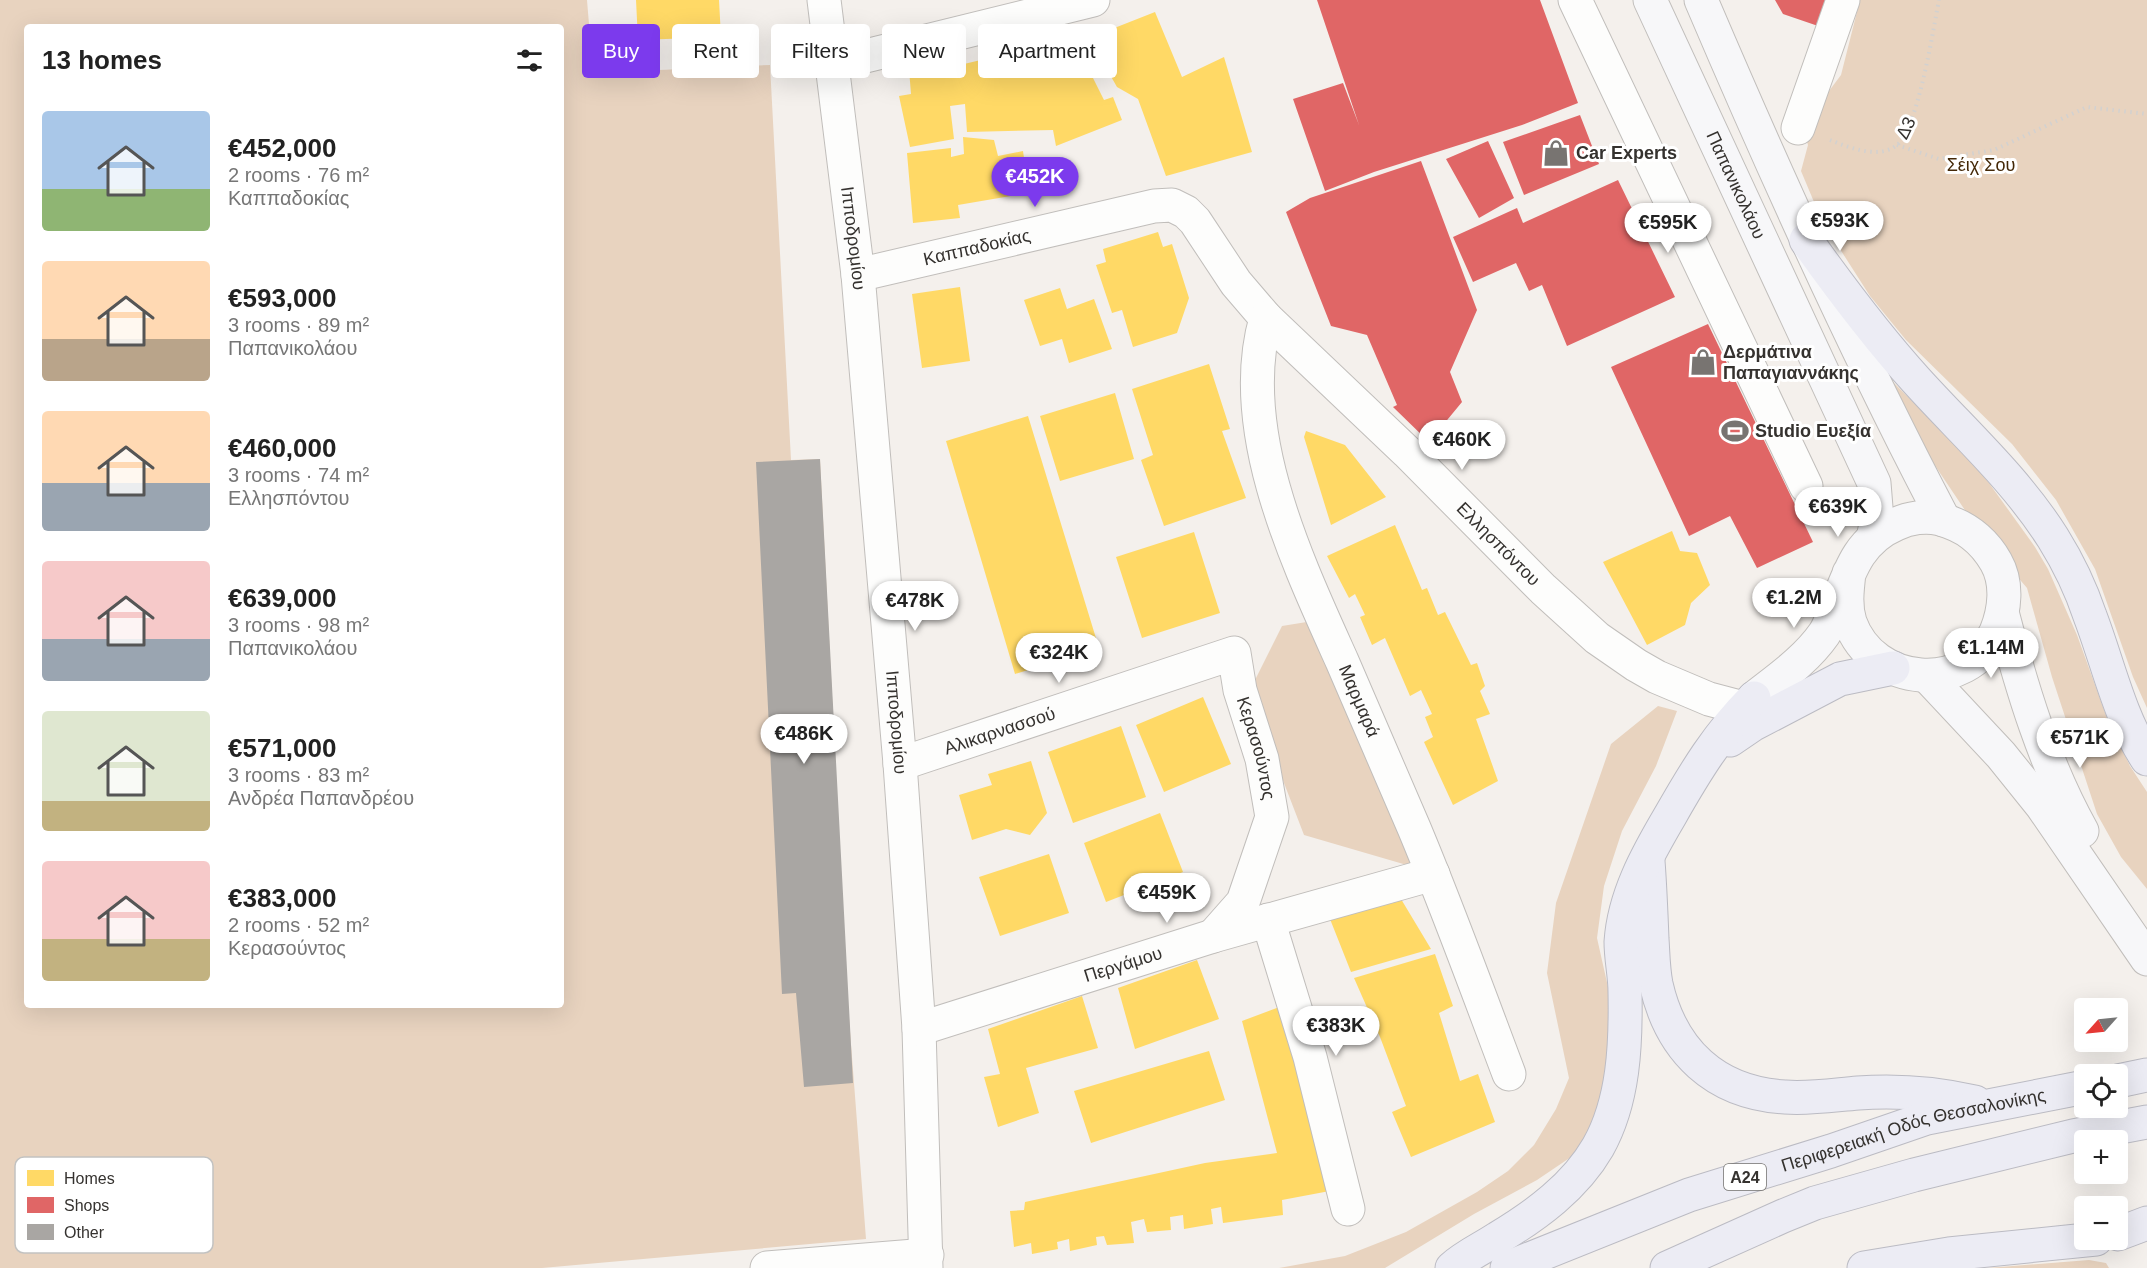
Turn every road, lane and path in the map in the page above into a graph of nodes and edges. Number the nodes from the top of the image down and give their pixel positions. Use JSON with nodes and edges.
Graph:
{"nodes":[{"id":1,"x":824,"y":0,"type":"edge"},
{"id":2,"x":1093,"y":0,"type":"edge"},
{"id":3,"x":1575,"y":0,"type":"edge"},
{"id":4,"x":1650,"y":0,"type":"edge"},
{"id":5,"x":1701,"y":0,"type":"edge"},
{"id":6,"x":1843,"y":0,"type":"edge"},
{"id":7,"x":1939,"y":0,"type":"edge"},
{"id":8,"x":827,"y":24,"type":"edge"},
{"id":9,"x":870,"y":55,"type":"edge"},
{"id":10,"x":835,"y":78,"type":"edge"},
{"id":11,"x":2147,"y":114,"type":"edge"},
{"id":12,"x":1798,"y":128,"type":"joint"},
{"id":13,"x":1897,"y":145,"type":"junction"},
{"id":14,"x":1195,"y":220,"type":"joint"},
{"id":15,"x":1806,"y":240,"type":"junction"},
{"id":16,"x":858,"y":275,"type":"junction"},
{"id":17,"x":1266,"y":318,"type":"junction"},
{"id":18,"x":1806,"y":486,"type":"dead end"},
{"id":19,"x":1944,"y":520,"type":"junction"},
{"id":20,"x":1873,"y":538,"type":"junction"},
{"id":21,"x":1850,"y":573,"type":"junction"},
{"id":22,"x":2003,"y":616,"type":"junction"},
{"id":23,"x":1234,"y":652,"type":"joint"},
{"id":24,"x":1893,"y":668,"type":"junction"},
{"id":25,"x":1928,"y":676,"type":"junction"},
{"id":26,"x":1749,"y":703,"type":"junction"},
{"id":27,"x":2147,"y":759,"type":"edge"},
{"id":28,"x":1702,"y":760,"type":"junction"},
{"id":29,"x":900,"y":764,"type":"junction"},
{"id":30,"x":1648,"y":855,"type":"junction"},
{"id":31,"x":1433,"y":874,"type":"junction"},
{"id":32,"x":1268,"y":920,"type":"junction"},
{"id":33,"x":2147,"y":927,"type":"edge"},
{"id":34,"x":1213,"y":936,"type":"junction"},
{"id":35,"x":2147,"y":959,"type":"edge"},
{"id":36,"x":919,"y":1029,"type":"junction"},
{"id":37,"x":1509,"y":1074,"type":"dead end"},
{"id":38,"x":2147,"y":1075,"type":"edge"},
{"id":39,"x":2128,"y":1079,"type":"edge"},
{"id":40,"x":2074,"y":1090,"type":"edge"},
{"id":41,"x":1988,"y":1105,"type":"junction"},
{"id":42,"x":2147,"y":1122,"type":"edge"},
{"id":43,"x":1348,"y":1209,"type":"dead end"},
{"id":44,"x":2147,"y":1224,"type":"edge"},
{"id":45,"x":2128,"y":1230,"type":"edge"},
{"id":46,"x":2128,"y":1239,"type":"edge"},
{"id":47,"x":2147,"y":1240,"type":"edge"},
{"id":48,"x":2074,"y":1241,"type":"edge"},
{"id":49,"x":927,"y":1261,"type":"edge"},
{"id":50,"x":767,"y":1268,"type":"edge"},
{"id":51,"x":1452,"y":1268,"type":"edge"},
{"id":52,"x":1507,"y":1268,"type":"edge"},
{"id":53,"x":1666,"y":1268,"type":"edge"},
{"id":54,"x":1864,"y":1268,"type":"edge"}],
"edges":[{"from":1,"to":8,"type":"street","name":"Ιπποδρομίου"},
{"from":2,"to":9,"type":"street"},
{"from":3,"to":18,"type":"street"},
{"from":4,"to":20,"type":"main road","name":"Παπανικολάου"},
{"from":5,"to":15,"type":"main road"},
{"from":6,"to":12,"type":"street"},
{"from":7,"to":13,"type":"path","name":"Δ3"},
{"from":10,"to":16,"type":"street","name":"Ιπποδρομίου"},
{"from":11,"to":13,"type":"path"},
{"from":12,"to":13,"type":"path","name":"Δ3"},
{"from":14,"to":16,"type":"street","name":"Καππαδοκίας"},
{"from":14,"to":17,"type":"street","name":"Ελλησπόντου"},
{"from":15,"to":19,"type":"main road"},
{"from":15,"to":27,"type":"highway"},
{"from":16,"to":29,"type":"street","name":"Ιπποδρομίου"},
{"from":17,"to":26,"type":"street","name":"Ελλησπόντου"},
{"from":17,"to":31,"type":"street","name":"Μαρμαρά"},
{"from":19,"to":20,"type":"main road"},
{"from":19,"to":22,"type":"main road"},
{"from":20,"to":21,"type":"main road"},
{"from":21,"to":24,"type":"main road"},
{"from":21,"to":26,"type":"main road"},
{"from":22,"to":25,"type":"main road"},
{"from":22,"to":33,"type":"main road"},
{"from":23,"to":29,"type":"street","name":"Αλικαρνασσού"},
{"from":23,"to":34,"type":"street","name":"Κερασούντος"},
{"from":24,"to":25,"type":"main road"},
{"from":24,"to":28,"type":"highway"},
{"from":25,"to":35,"type":"main road"},
{"from":26,"to":28,"type":"highway"},
{"from":28,"to":30,"type":"highway"},
{"from":29,"to":36,"type":"street","name":"Ιπποδρομίου"},
{"from":30,"to":41,"type":"highway"},
{"from":30,"to":51,"type":"highway"},
{"from":31,"to":32,"type":"street","name":"Περγάμου"},
{"from":31,"to":37,"type":"street","name":"Μαρμαρά"},
{"from":32,"to":34,"type":"street","name":"Περγάμου"},
{"from":32,"to":43,"type":"street"},
{"from":34,"to":36,"type":"street","name":"Περγάμου"},
{"from":36,"to":49,"type":"street","name":"Ιπποδρομίου"},
{"from":38,"to":39,"type":"highway"},
{"from":40,"to":41,"type":"highway","name":"Περιφερειακή Οδός Θεσσαλονίκης","number":"Α24"},
{"from":41,"to":52,"type":"highway","name":"Περιφερειακή Οδός Θεσσαλονίκης","number":"Α24"},
{"from":42,"to":53,"type":"highway"},
{"from":44,"to":45,"type":"highway"},
{"from":46,"to":47,"type":"highway"},
{"from":48,"to":54,"type":"highway"},
{"from":49,"to":50,"type":"street"}]}
